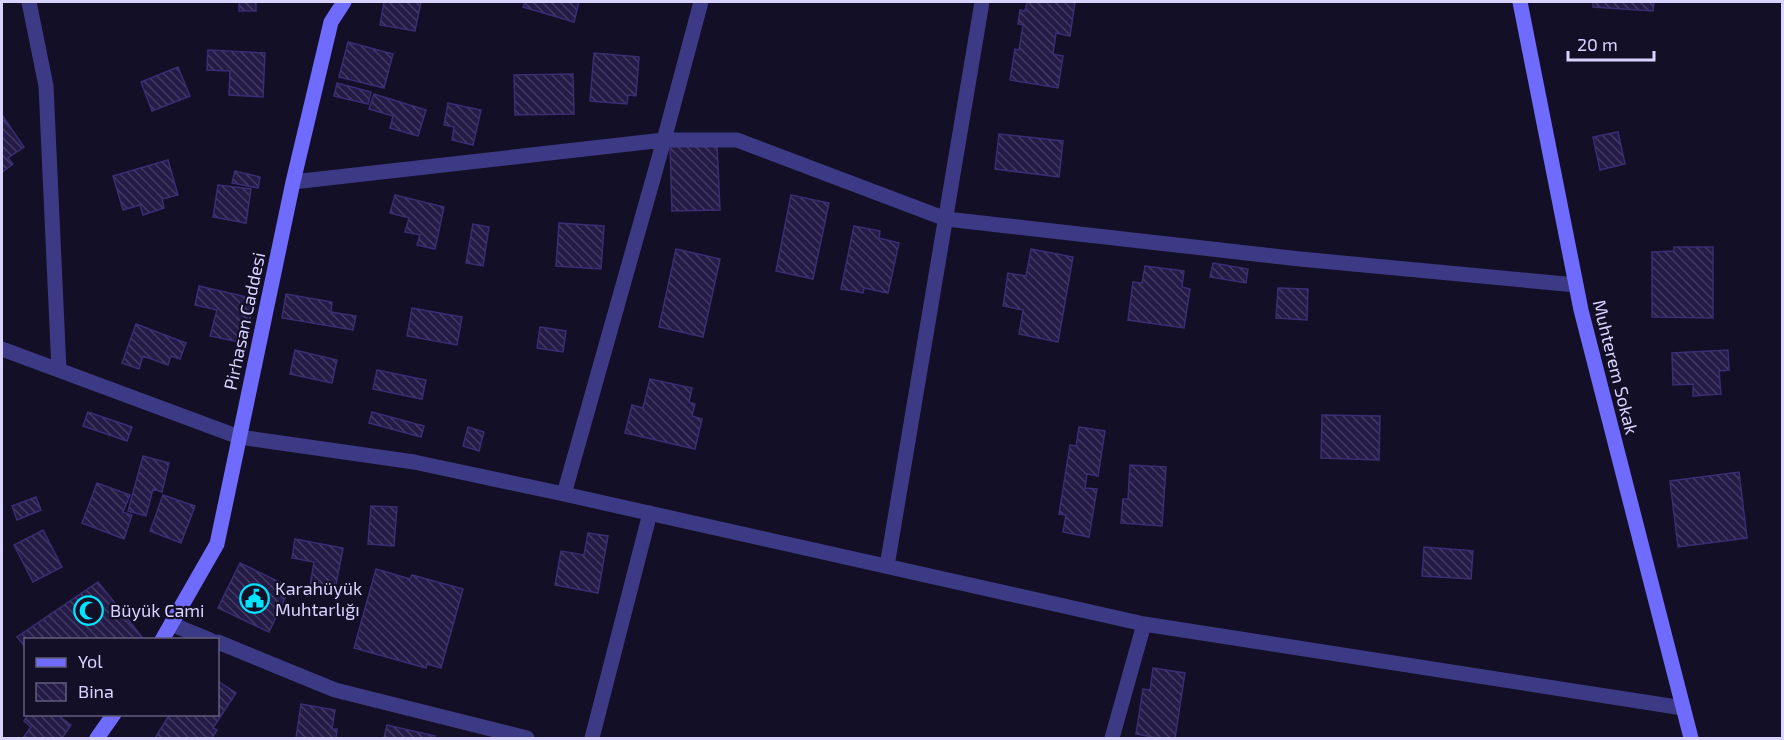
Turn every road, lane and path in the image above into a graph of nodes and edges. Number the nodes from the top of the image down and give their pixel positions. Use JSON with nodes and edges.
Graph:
{"nodes":[{"id":1,"x":28,"y":2,"type":"edge"},
{"id":2,"x":342,"y":2,"type":"edge"},
{"id":3,"x":701,"y":2,"type":"edge"},
{"id":4,"x":982,"y":2,"type":"edge"},
{"id":5,"x":1520,"y":2,"type":"edge"},
{"id":6,"x":664,"y":140,"type":"junction"},
{"id":7,"x":293,"y":182,"type":"junction"},
{"id":8,"x":946,"y":219,"type":"junction"},
{"id":9,"x":1576,"y":285,"type":"junction"},
{"id":10,"x":2,"y":349,"type":"edge"},
{"id":11,"x":59,"y":370,"type":"junction"},
{"id":12,"x":239,"y":437,"type":"junction"},
{"id":13,"x":564,"y":494,"type":"junction"},
{"id":14,"x":650,"y":513,"type":"junction"},
{"id":15,"x":887,"y":567,"type":"junction"},
{"id":16,"x":171,"y":624,"type":"junction"},
{"id":17,"x":1144,"y":624,"type":"junction"},
{"id":18,"x":163,"y":638,"type":"edge"},
{"id":19,"x":207,"y":638,"type":"edge"},
{"id":20,"x":219,"y":642,"type":"edge"},
{"id":21,"x":1683,"y":708,"type":"junction"},
{"id":22,"x":113,"y":716,"type":"edge"},
{"id":23,"x":97,"y":738,"type":"edge"},
{"id":24,"x":528,"y":738,"type":"edge"},
{"id":25,"x":592,"y":738,"type":"edge"},
{"id":26,"x":1112,"y":738,"type":"edge"},
{"id":27,"x":1691,"y":738,"type":"edge"}],
"edges":[{"from":1,"to":11,"type":"street"},
{"from":2,"to":7,"type":"street","name":"Pirhasan Caddesi"},
{"from":3,"to":6,"type":"street"},
{"from":4,"to":8,"type":"street"},
{"from":5,"to":9,"type":"street","name":"Muhterem Sokak"},
{"from":6,"to":7,"type":"street"},
{"from":6,"to":8,"type":"street"},
{"from":6,"to":13,"type":"street"},
{"from":7,"to":12,"type":"street","name":"Pirhasan Caddesi"},
{"from":8,"to":9,"type":"street"},
{"from":8,"to":15,"type":"street"},
{"from":9,"to":21,"type":"street","name":"Muhterem Sokak"},
{"from":10,"to":11,"type":"street"},
{"from":11,"to":12,"type":"street"},
{"from":12,"to":13,"type":"street"},
{"from":12,"to":16,"type":"street","name":"Pirhasan Caddesi"},
{"from":13,"to":14,"type":"street"},
{"from":14,"to":15,"type":"street"},
{"from":14,"to":25,"type":"street"},
{"from":15,"to":17,"type":"street"},
{"from":16,"to":18,"type":"street","name":"Pirhasan Caddesi"},
{"from":16,"to":19,"type":"street"},
{"from":17,"to":21,"type":"street"},
{"from":17,"to":26,"type":"street"},
{"from":20,"to":24,"type":"street"},
{"from":21,"to":27,"type":"street","name":"Muhterem Sokak"},
{"from":22,"to":23,"type":"street"}]}
